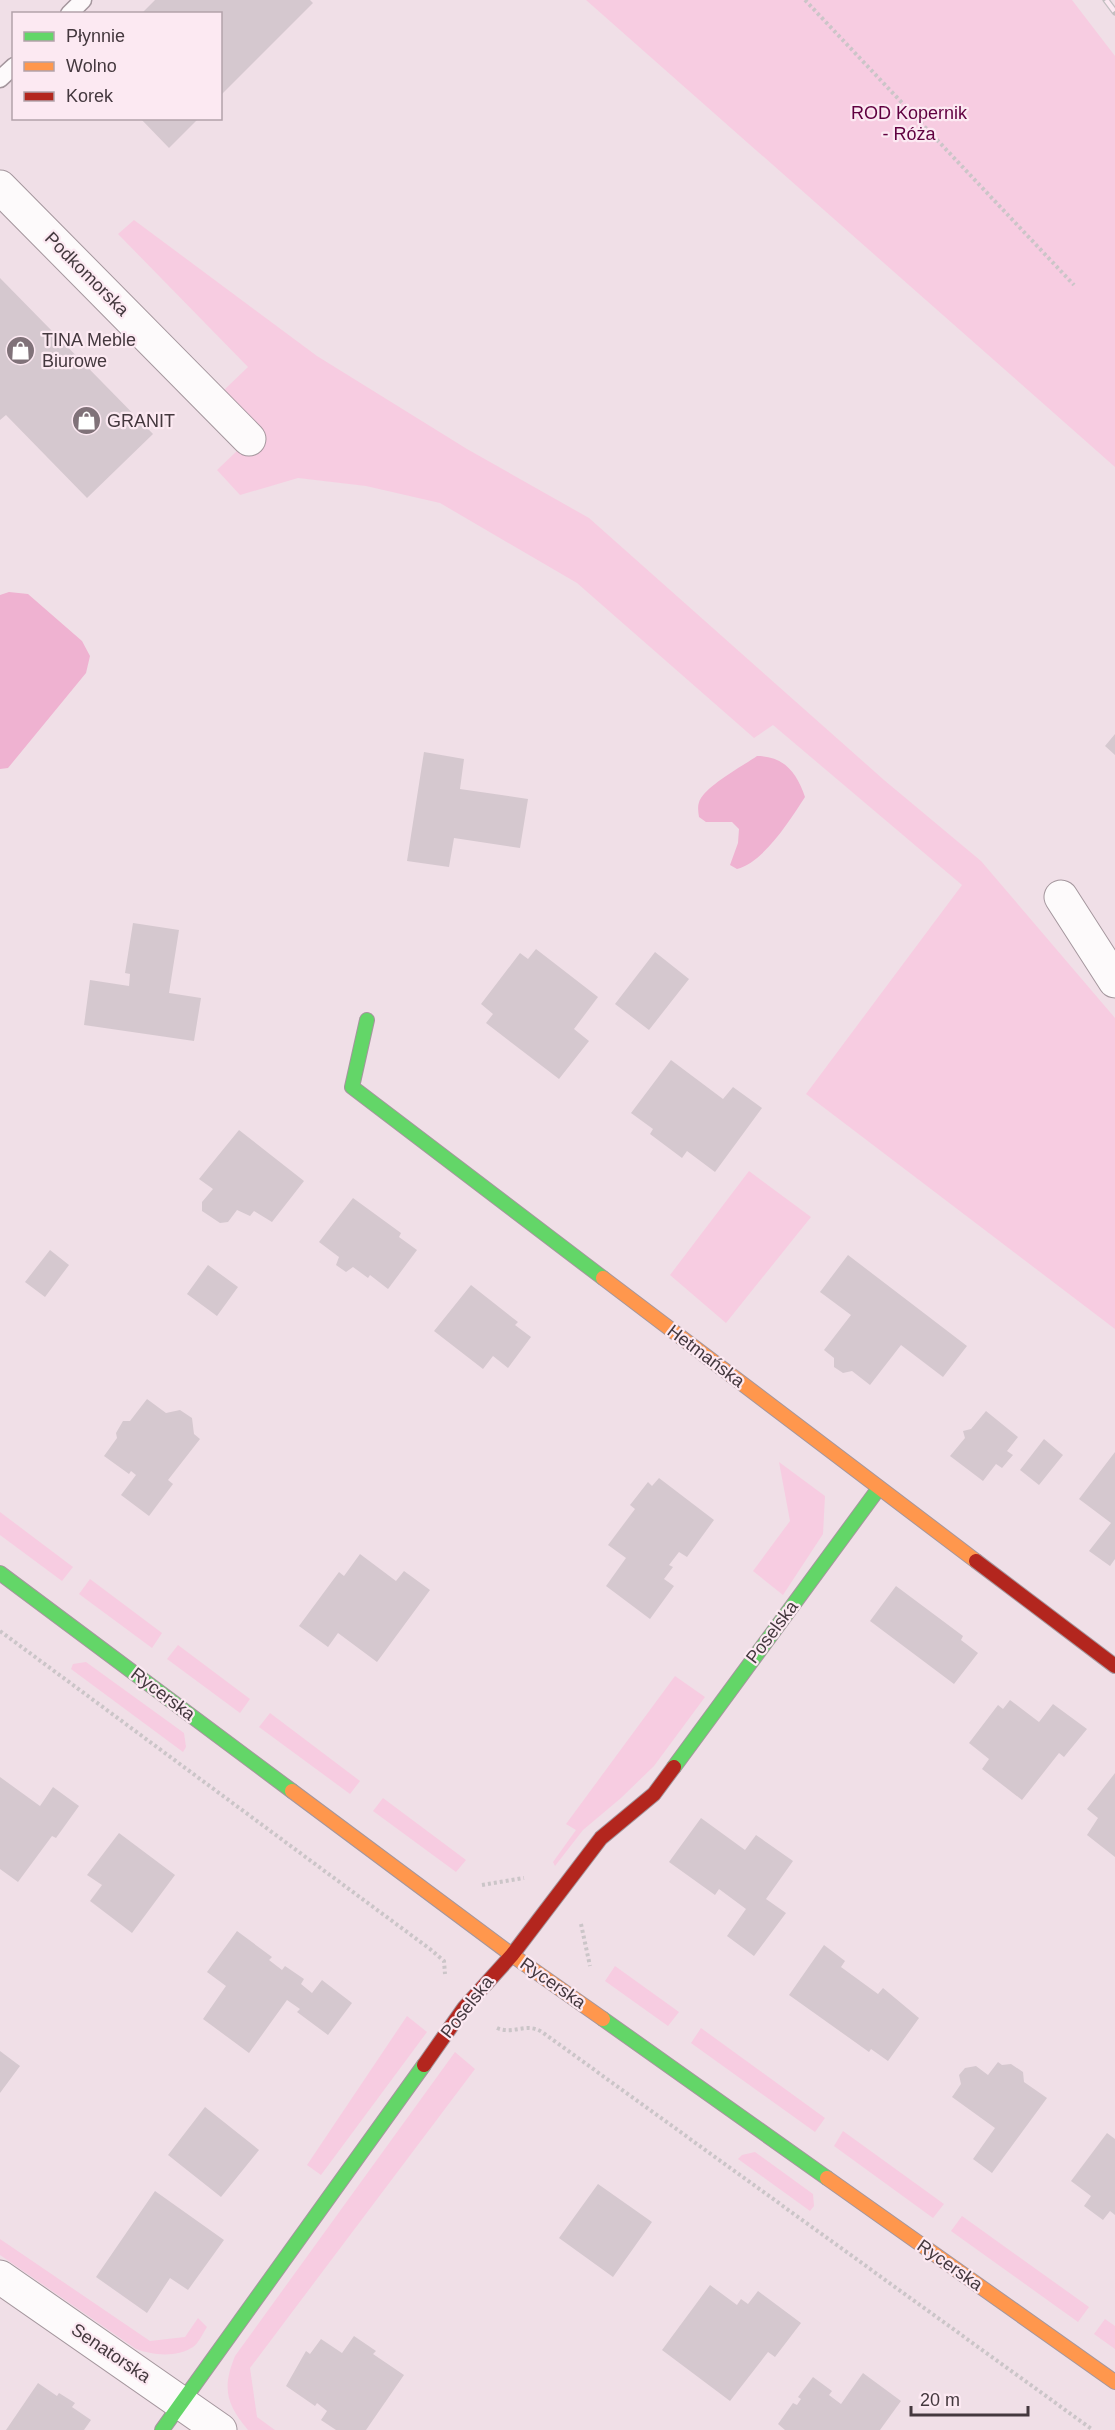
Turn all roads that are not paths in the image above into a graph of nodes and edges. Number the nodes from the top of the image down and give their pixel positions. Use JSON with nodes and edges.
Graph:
{"nodes":[{"id":1,"x":83,"y":0,"type":"edge"},
{"id":2,"x":71,"y":12,"type":"edge"},
{"id":3,"x":12,"y":68,"type":"edge"},
{"id":4,"x":0,"y":79,"type":"edge"},
{"id":5,"x":0,"y":187,"type":"edge"},
{"id":6,"x":249,"y":439,"type":"dead end"},
{"id":7,"x":1061,"y":897,"type":"dead end"},
{"id":8,"x":1115,"y":981,"type":"edge"},
{"id":9,"x":367,"y":1020,"type":"dead end"},
{"id":10,"x":879,"y":1488,"type":"junction"},
{"id":11,"x":0,"y":1573,"type":"edge"},
{"id":12,"x":1115,"y":1666,"type":"edge"},
{"id":13,"x":512,"y":1955,"type":"junction"},
{"id":14,"x":0,"y":2277,"type":"edge"},
{"id":15,"x":1115,"y":2382,"type":"edge"},
{"id":16,"x":182,"y":2402,"type":"junction"},
{"id":17,"x":162,"y":2430,"type":"edge"},
{"id":18,"x":220,"y":2430,"type":"edge"}],
"edges":[{"from":1,"to":2,"type":"lane"},
{"from":3,"to":4,"type":"lane"},
{"from":5,"to":6,"type":"street","name":"Podkomorska"},
{"from":7,"to":8,"type":"street"},
{"from":9,"to":10,"type":"street","name":"Hetmańska"},
{"from":10,"to":12,"type":"street","name":"Hetmańska"},
{"from":10,"to":13,"type":"street","name":"Poselska"},
{"from":11,"to":13,"type":"street","name":"Rycerska"},
{"from":13,"to":15,"type":"street","name":"Rycerska"},
{"from":13,"to":16,"type":"street","name":"Poselska"},
{"from":14,"to":16,"type":"street","name":"Senatorska"},
{"from":16,"to":17,"type":"street","name":"Poselska"},
{"from":16,"to":18,"type":"street","name":"Senatorska"}]}
